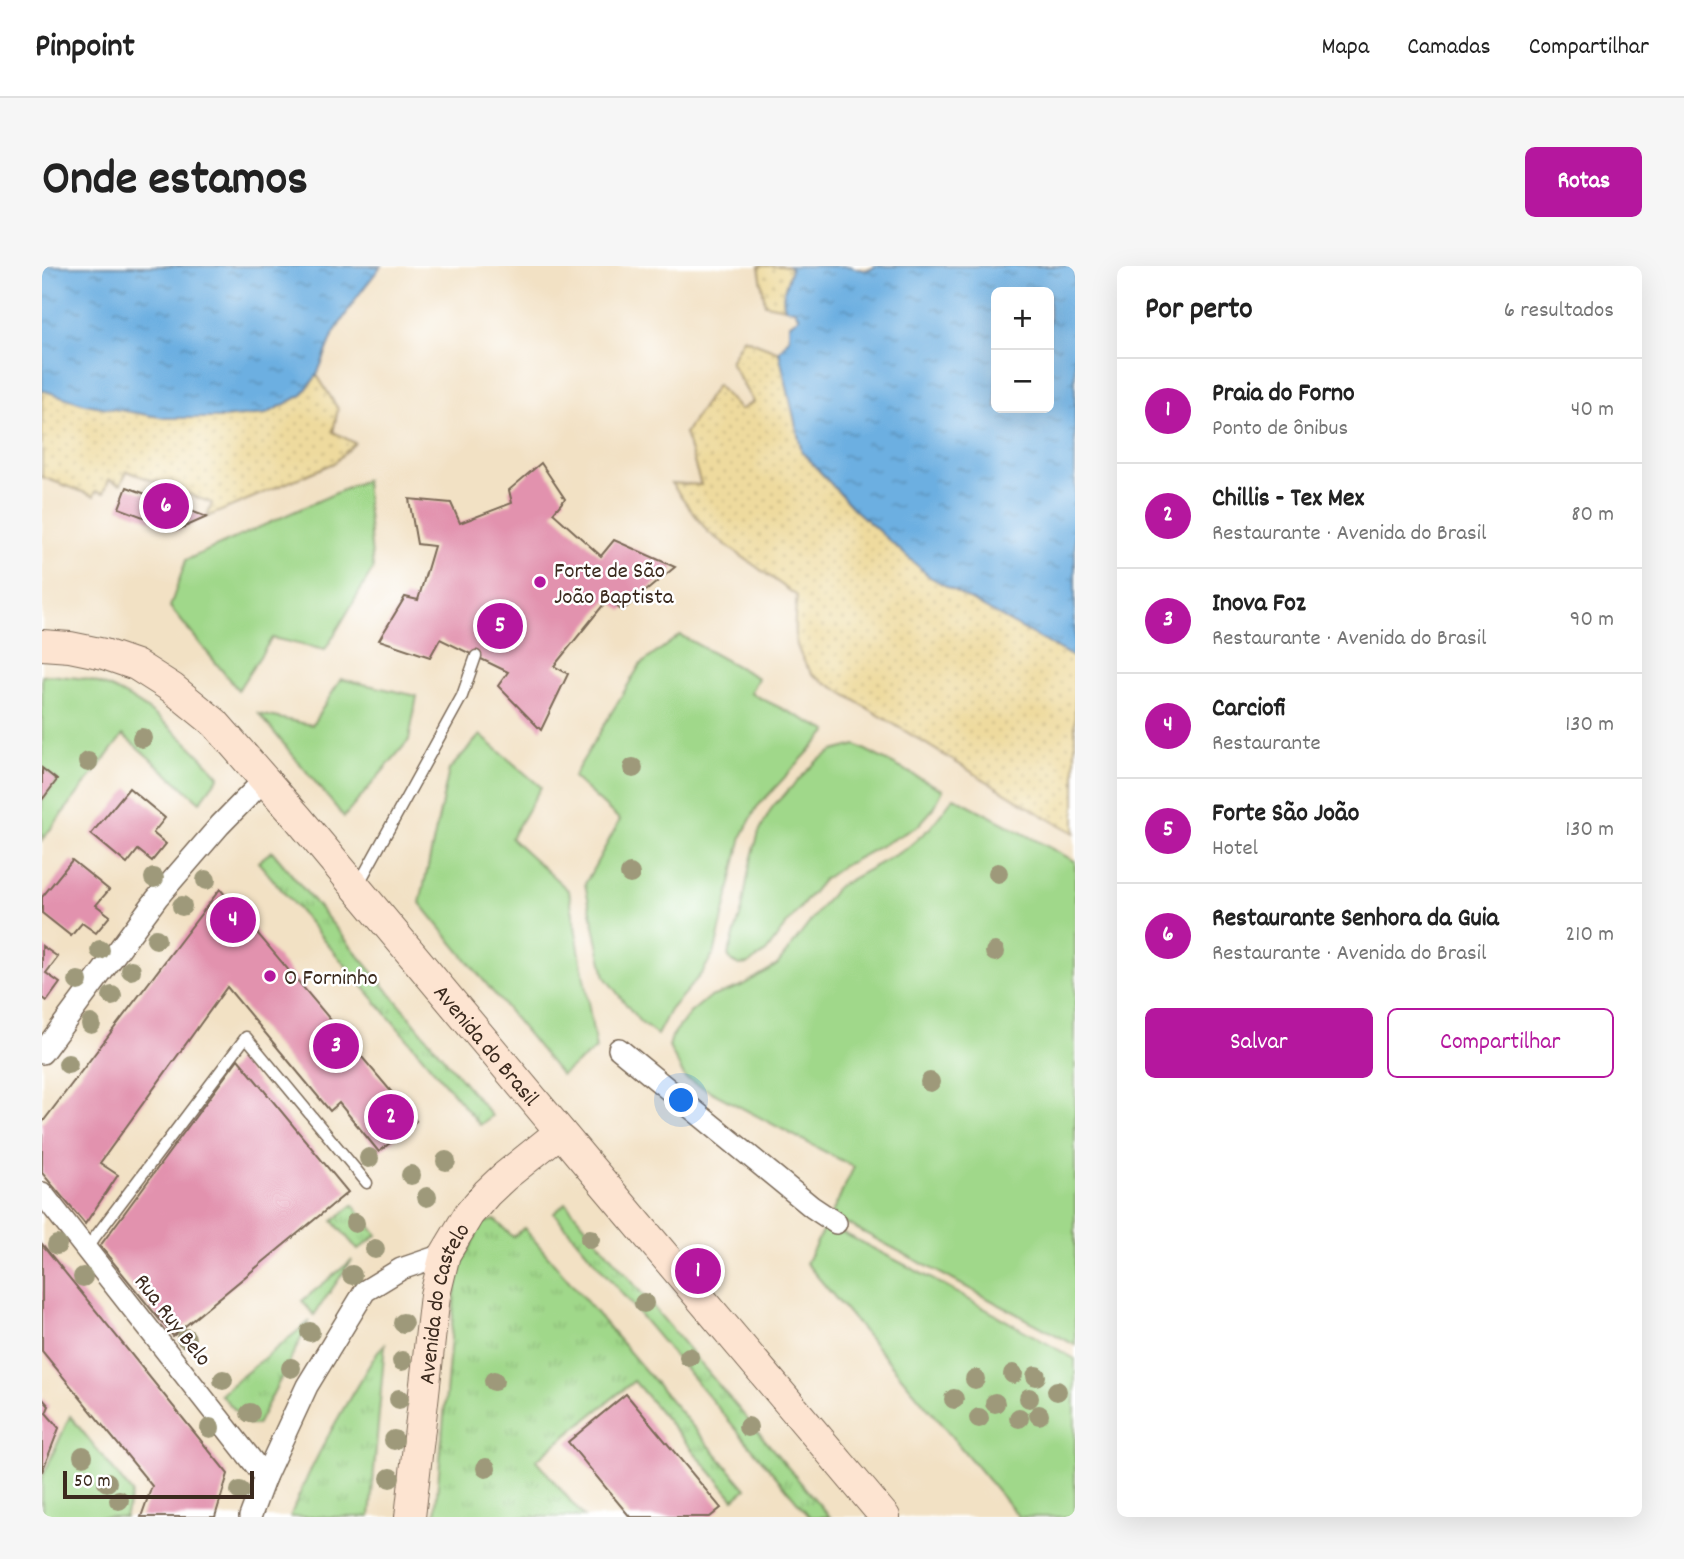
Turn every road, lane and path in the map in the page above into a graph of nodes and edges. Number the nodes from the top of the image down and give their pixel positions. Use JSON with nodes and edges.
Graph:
{"nodes":[{"id":1,"x":42,"y":645,"type":"edge"},
{"id":2,"x":476,"y":656,"type":"dead end"},
{"id":3,"x":265,"y":779,"type":"junction"},
{"id":4,"x":356,"y":888,"type":"junction"},
{"id":5,"x":619,"y":1049,"type":"dead end"},
{"id":6,"x":42,"y":1054,"type":"edge"},
{"id":7,"x":560,"y":1132,"type":"junction"},
{"id":8,"x":367,"y":1182,"type":"dead end"},
{"id":9,"x":42,"y":1193,"type":"edge"},
{"id":10,"x":836,"y":1223,"type":"dead end"},
{"id":11,"x":86,"y":1249,"type":"junction"},
{"id":12,"x":445,"y":1254,"type":"junction"},
{"id":13,"x":265,"y":1477,"type":"junction"},
{"id":14,"x":250,"y":1517,"type":"edge"},
{"id":15,"x":410,"y":1517,"type":"edge"},
{"id":16,"x":885,"y":1517,"type":"edge"}],
"edges":[{"from":1,"to":3,"type":"main road","name":"Avenida do Brasil"},
{"from":2,"to":4,"type":"lane"},
{"from":3,"to":4,"type":"main road","name":"Avenida do Brasil"},
{"from":3,"to":6,"type":"street"},
{"from":4,"to":7,"type":"main road","name":"Avenida do Brasil"},
{"from":5,"to":10,"type":"street"},
{"from":7,"to":12,"type":"main road","name":"Avenida do Castelo"},
{"from":7,"to":16,"type":"main road","name":"Avenida do Brasil"},
{"from":8,"to":11,"type":"lane"},
{"from":9,"to":11,"type":"street","name":"Rua Ruy Belo"},
{"from":11,"to":13,"type":"street","name":"Rua Ruy Belo"},
{"from":12,"to":13,"type":"street"},
{"from":12,"to":15,"type":"main road","name":"Avenida do Castelo"},
{"from":13,"to":14,"type":"street"}]}
